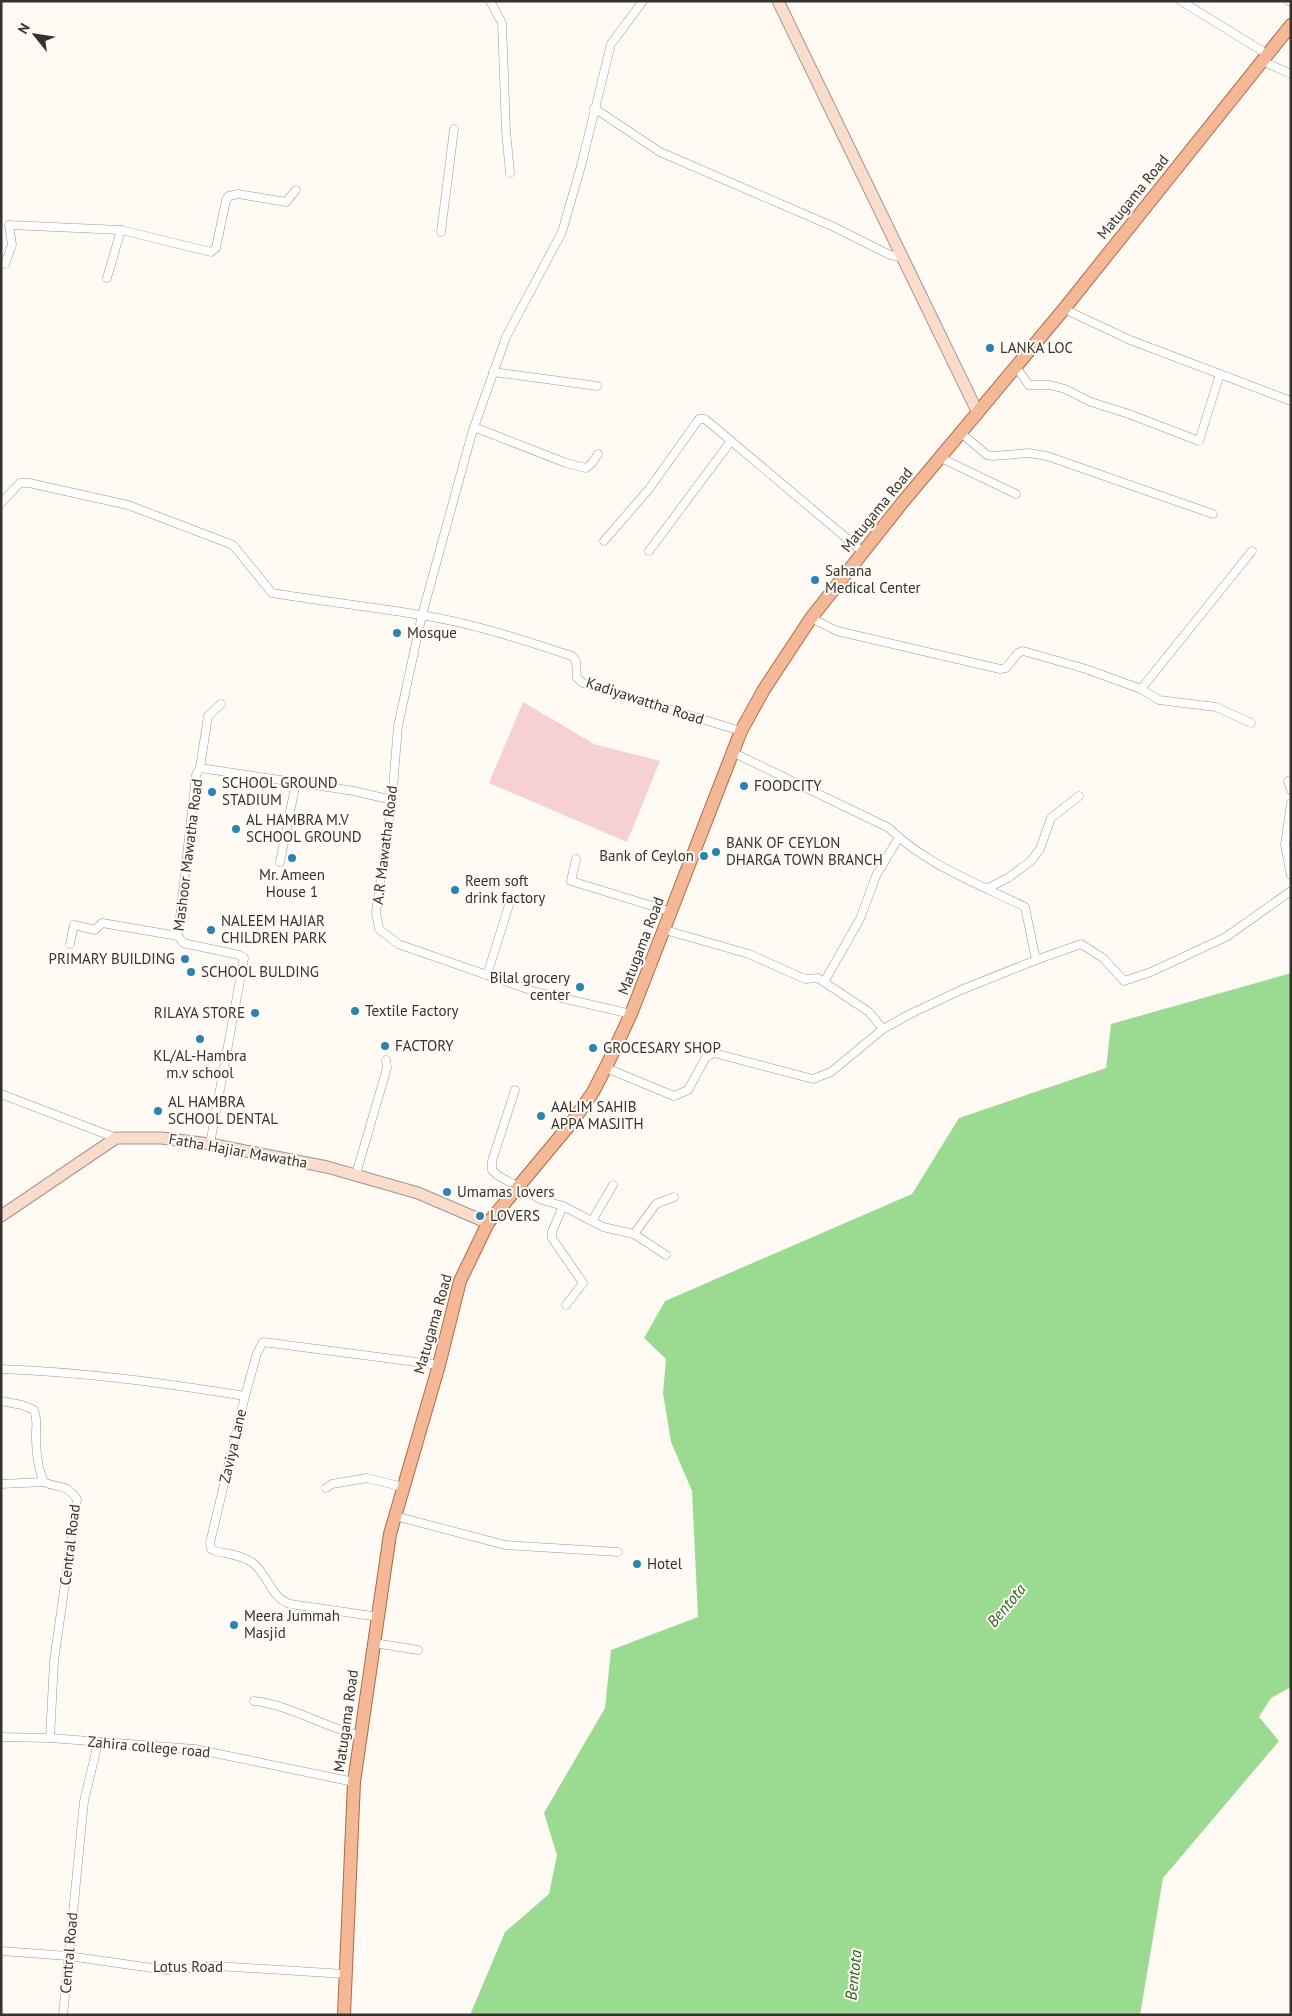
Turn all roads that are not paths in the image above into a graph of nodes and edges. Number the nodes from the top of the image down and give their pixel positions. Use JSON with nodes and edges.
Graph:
{"nodes":[{"id":1,"x":490,"y":1,"type":"edge"},
{"id":2,"x":643,"y":1,"type":"edge"},
{"id":3,"x":778,"y":1,"type":"edge"},
{"id":4,"x":1180,"y":1,"type":"edge"},
{"id":5,"x":1291,"y":25,"type":"edge"},
{"id":6,"x":1265,"y":58,"type":"junction"},
{"id":7,"x":1291,"y":74,"type":"edge"},
{"id":8,"x":594,"y":108,"type":"junction"},
{"id":9,"x":454,"y":129,"type":"dead end"},
{"id":10,"x":510,"y":173,"type":"dead end"},
{"id":11,"x":296,"y":190,"type":"dead end"},
{"id":12,"x":1,"y":218,"type":"edge"},
{"id":13,"x":9,"y":225,"type":"junction"},
{"id":14,"x":120,"y":230,"type":"junction"},
{"id":15,"x":441,"y":232,"type":"dead end"},
{"id":16,"x":902,"y":257,"type":"junction"},
{"id":17,"x":5,"y":264,"type":"dead end"},
{"id":18,"x":107,"y":278,"type":"dead end"},
{"id":19,"x":1064,"y":310,"type":"junction"},
{"id":20,"x":1016,"y":367,"type":"junction"},
{"id":21,"x":493,"y":372,"type":"junction"},
{"id":22,"x":1220,"y":374,"type":"junction"},
{"id":23,"x":597,"y":386,"type":"dead end"},
{"id":24,"x":1291,"y":401,"type":"edge"},
{"id":25,"x":978,"y":413,"type":"junction"},
{"id":26,"x":474,"y":427,"type":"junction"},
{"id":27,"x":961,"y":433,"type":"junction"},
{"id":28,"x":731,"y":441,"type":"junction"},
{"id":29,"x":598,"y":454,"type":"dead end"},
{"id":30,"x":941,"y":458,"type":"junction"},
{"id":31,"x":1016,"y":494,"type":"dead end"},
{"id":32,"x":1,"y":503,"type":"edge"},
{"id":33,"x":1213,"y":514,"type":"dead end"},
{"id":34,"x":604,"y":541,"type":"dead end"},
{"id":35,"x":649,"y":551,"type":"dead end"},
{"id":36,"x":863,"y":552,"type":"junction"},
{"id":37,"x":1252,"y":552,"type":"dead end"},
{"id":38,"x":422,"y":615,"type":"junction"},
{"id":39,"x":811,"y":618,"type":"junction"},
{"id":40,"x":1141,"y":689,"type":"junction"},
{"id":41,"x":221,"y":704,"type":"dead end"},
{"id":42,"x":1251,"y":723,"type":"dead end"},
{"id":43,"x":741,"y":731,"type":"junction"},
{"id":44,"x":732,"y":752,"type":"junction"},
{"id":45,"x":200,"y":768,"type":"junction"},
{"id":46,"x":1288,"y":781,"type":"dead end"},
{"id":47,"x":296,"y":782,"type":"junction"},
{"id":48,"x":1291,"y":790,"type":"edge"},
{"id":49,"x":1079,"y":796,"type":"dead end"},
{"id":50,"x":392,"y":800,"type":"junction"},
{"id":51,"x":1291,"y":803,"type":"edge"},
{"id":52,"x":899,"y":837,"type":"junction"},
{"id":53,"x":576,"y":858,"type":"dead end"},
{"id":54,"x":280,"y":862,"type":"dead end"},
{"id":55,"x":1291,"y":875,"type":"edge"},
{"id":56,"x":988,"y":888,"type":"junction"},
{"id":57,"x":1291,"y":891,"type":"edge"},
{"id":58,"x":509,"y":905,"type":"dead end"},
{"id":59,"x":672,"y":912,"type":"junction"},
{"id":60,"x":665,"y":930,"type":"junction"},
{"id":61,"x":178,"y":936,"type":"junction"},
{"id":62,"x":70,"y":944,"type":"dead end"},
{"id":63,"x":1036,"y":960,"type":"junction"},
{"id":64,"x":487,"y":975,"type":"junction"},
{"id":65,"x":824,"y":982,"type":"junction"},
{"id":66,"x":631,"y":1014,"type":"junction"},
{"id":67,"x":883,"y":1029,"type":"junction"},
{"id":68,"x":386,"y":1060,"type":"dead end"},
{"id":69,"x":606,"y":1068,"type":"junction"},
{"id":70,"x":515,"y":1090,"type":"dead end"},
{"id":71,"x":1,"y":1094,"type":"edge"},
{"id":72,"x":116,"y":1138,"type":"junction"},
{"id":73,"x":210,"y":1144,"type":"junction"},
{"id":74,"x":356,"y":1174,"type":"junction"},
{"id":75,"x":613,"y":1185,"type":"dead end"},
{"id":76,"x":517,"y":1188,"type":"junction"},
{"id":77,"x":674,"y":1197,"type":"dead end"},
{"id":78,"x":563,"y":1206,"type":"junction"},
{"id":79,"x":1,"y":1216,"type":"edge"},
{"id":80,"x":592,"y":1221,"type":"junction"},
{"id":81,"x":488,"y":1223,"type":"junction"},
{"id":82,"x":634,"y":1234,"type":"junction"},
{"id":83,"x":666,"y":1255,"type":"dead end"},
{"id":84,"x":566,"y":1305,"type":"dead end"},
{"id":85,"x":439,"y":1366,"type":"junction"},
{"id":86,"x":1,"y":1369,"type":"edge"},
{"id":87,"x":245,"y":1396,"type":"junction"},
{"id":88,"x":1,"y":1401,"type":"edge"},
{"id":89,"x":44,"y":1482,"type":"junction"},
{"id":90,"x":1,"y":1484,"type":"edge"},
{"id":91,"x":403,"y":1487,"type":"junction"},
{"id":92,"x":326,"y":1488,"type":"dead end"},
{"id":93,"x":395,"y":1516,"type":"junction"},
{"id":94,"x":618,"y":1552,"type":"dead end"},
{"id":95,"x":378,"y":1617,"type":"junction"},
{"id":96,"x":374,"y":1643,"type":"junction"},
{"id":97,"x":418,"y":1650,"type":"dead end"},
{"id":98,"x":254,"y":1701,"type":"dead end"},
{"id":99,"x":360,"y":1736,"type":"junction"},
{"id":100,"x":1,"y":1737,"type":"edge"},
{"id":101,"x":50,"y":1738,"type":"junction"},
{"id":102,"x":98,"y":1742,"type":"junction"},
{"id":103,"x":354,"y":1782,"type":"junction"},
{"id":104,"x":1,"y":1951,"type":"edge"},
{"id":105,"x":68,"y":1956,"type":"junction"},
{"id":106,"x":344,"y":1974,"type":"junction"},
{"id":107,"x":63,"y":2015,"type":"edge"},
{"id":108,"x":344,"y":2015,"type":"edge"}],
"edges":[{"from":1,"to":10,"type":"street"},
{"from":2,"to":8,"type":"street","name":"A.R Mawatha Road"},
{"from":3,"to":16,"type":"street"},
{"from":4,"to":6,"type":"street"},
{"from":5,"to":6,"type":"main road","name":"Matugama Road"},
{"from":6,"to":7,"type":"street"},
{"from":6,"to":19,"type":"main road","name":"Matugama Road"},
{"from":8,"to":16,"type":"street"},
{"from":8,"to":21,"type":"street","name":"A.R Mawatha Road"},
{"from":9,"to":15,"type":"street"},
{"from":11,"to":14,"type":"street"},
{"from":12,"to":13,"type":"street"},
{"from":13,"to":14,"type":"street"},
{"from":13,"to":17,"type":"street"},
{"from":14,"to":18,"type":"street"},
{"from":16,"to":25,"type":"street"},
{"from":19,"to":20,"type":"main road","name":"Matugama Road"},
{"from":19,"to":22,"type":"street"},
{"from":20,"to":22,"type":"street"},
{"from":20,"to":25,"type":"main road","name":"Matugama Road"},
{"from":21,"to":23,"type":"street"},
{"from":21,"to":26,"type":"street","name":"A.R Mawatha Road"},
{"from":22,"to":24,"type":"street"},
{"from":25,"to":27,"type":"main road","name":"Matugama Road"},
{"from":26,"to":29,"type":"street"},
{"from":26,"to":38,"type":"street","name":"A.R Mawatha Road"},
{"from":27,"to":30,"type":"main road","name":"Matugama Road"},
{"from":27,"to":33,"type":"street"},
{"from":28,"to":34,"type":"street"},
{"from":28,"to":35,"type":"street"},
{"from":28,"to":36,"type":"street"},
{"from":30,"to":31,"type":"street"},
{"from":30,"to":36,"type":"main road","name":"Matugama Road"},
{"from":32,"to":38,"type":"street"},
{"from":36,"to":39,"type":"main road","name":"Matugama Road"},
{"from":37,"to":40,"type":"street"},
{"from":38,"to":43,"type":"street","name":"Kadiyawattha Road"},
{"from":38,"to":50,"type":"street","name":"A.R Mawatha Road"},
{"from":39,"to":40,"type":"street"},
{"from":39,"to":43,"type":"main road","name":"Matugama Road"},
{"from":40,"to":42,"type":"street"},
{"from":41,"to":45,"type":"street"},
{"from":43,"to":44,"type":"main road","name":"Matugama Road"},
{"from":44,"to":52,"type":"street"},
{"from":44,"to":59,"type":"main road","name":"Matugama Road"},
{"from":45,"to":47,"type":"street","name":"Mashoor Mawatha Road"},
{"from":45,"to":61,"type":"street","name":"Mashoor Mawatha Road"},
{"from":46,"to":48,"type":"street"},
{"from":47,"to":50,"type":"street","name":"Mashoor Mawatha Road"},
{"from":47,"to":54,"type":"street"},
{"from":49,"to":56,"type":"street"},
{"from":50,"to":64,"type":"street","name":"A.R Mawatha Road"},
{"from":51,"to":55,"type":"street"},
{"from":52,"to":56,"type":"street"},
{"from":52,"to":65,"type":"street"},
{"from":53,"to":59,"type":"street"},
{"from":56,"to":63,"type":"street"},
{"from":57,"to":63,"type":"street"},
{"from":58,"to":64,"type":"street"},
{"from":59,"to":60,"type":"main road","name":"Matugama Road"},
{"from":60,"to":65,"type":"street"},
{"from":60,"to":66,"type":"main road","name":"Matugama Road"},
{"from":61,"to":62,"type":"street"},
{"from":61,"to":73,"type":"street","name":"Mashoor Mawatha Road"},
{"from":63,"to":67,"type":"street"},
{"from":64,"to":66,"type":"street","name":"A.R Mawatha Road"},
{"from":65,"to":67,"type":"street"},
{"from":66,"to":69,"type":"main road","name":"Matugama Road"},
{"from":67,"to":69,"type":"street"},
{"from":68,"to":74,"type":"street"},
{"from":69,"to":76,"type":"main road","name":"Matugama Road"},
{"from":70,"to":76,"type":"street"},
{"from":71,"to":72,"type":"street"},
{"from":72,"to":73,"type":"street","name":"Fatha Hajiar Mawatha"},
{"from":72,"to":79,"type":"street"},
{"from":73,"to":74,"type":"street","name":"Fatha Hajiar Mawatha"},
{"from":74,"to":81,"type":"street","name":"Fatha Hajiar Mawatha"},
{"from":75,"to":80,"type":"street"},
{"from":76,"to":78,"type":"street"},
{"from":76,"to":81,"type":"main road","name":"Matugama Road"},
{"from":77,"to":82,"type":"street"},
{"from":78,"to":80,"type":"street"},
{"from":78,"to":84,"type":"street"},
{"from":80,"to":82,"type":"street"},
{"from":81,"to":85,"type":"main road","name":"Matugama Road"},
{"from":82,"to":83,"type":"street"},
{"from":85,"to":87,"type":"street"},
{"from":85,"to":91,"type":"main road","name":"Matugama Road"},
{"from":86,"to":87,"type":"street","name":"Zaviya Lane"},
{"from":87,"to":95,"type":"street","name":"Zaviya Lane"},
{"from":88,"to":89,"type":"street"},
{"from":89,"to":90,"type":"street"},
{"from":89,"to":101,"type":"street","name":"Central Road"},
{"from":91,"to":92,"type":"street"},
{"from":91,"to":93,"type":"main road","name":"Matugama Road"},
{"from":93,"to":94,"type":"street"},
{"from":93,"to":95,"type":"main road","name":"Matugama Road"},
{"from":95,"to":96,"type":"main road","name":"Matugama Road"},
{"from":96,"to":97,"type":"street"},
{"from":96,"to":99,"type":"main road","name":"Matugama Road"},
{"from":98,"to":99,"type":"street"},
{"from":99,"to":103,"type":"main road","name":"Matugama Road"},
{"from":100,"to":101,"type":"street","name":"Zahira college road"},
{"from":101,"to":102,"type":"street","name":"Zahira college road"},
{"from":102,"to":103,"type":"street","name":"Zahira college road"},
{"from":102,"to":105,"type":"street","name":"Central Road"},
{"from":103,"to":106,"type":"main road","name":"Matugama Road"},
{"from":104,"to":105,"type":"street","name":"Lotus Road"},
{"from":105,"to":106,"type":"street","name":"Lotus Road"},
{"from":105,"to":107,"type":"street","name":"Central Road"},
{"from":106,"to":108,"type":"main road","name":"Matugama Road"}]}
